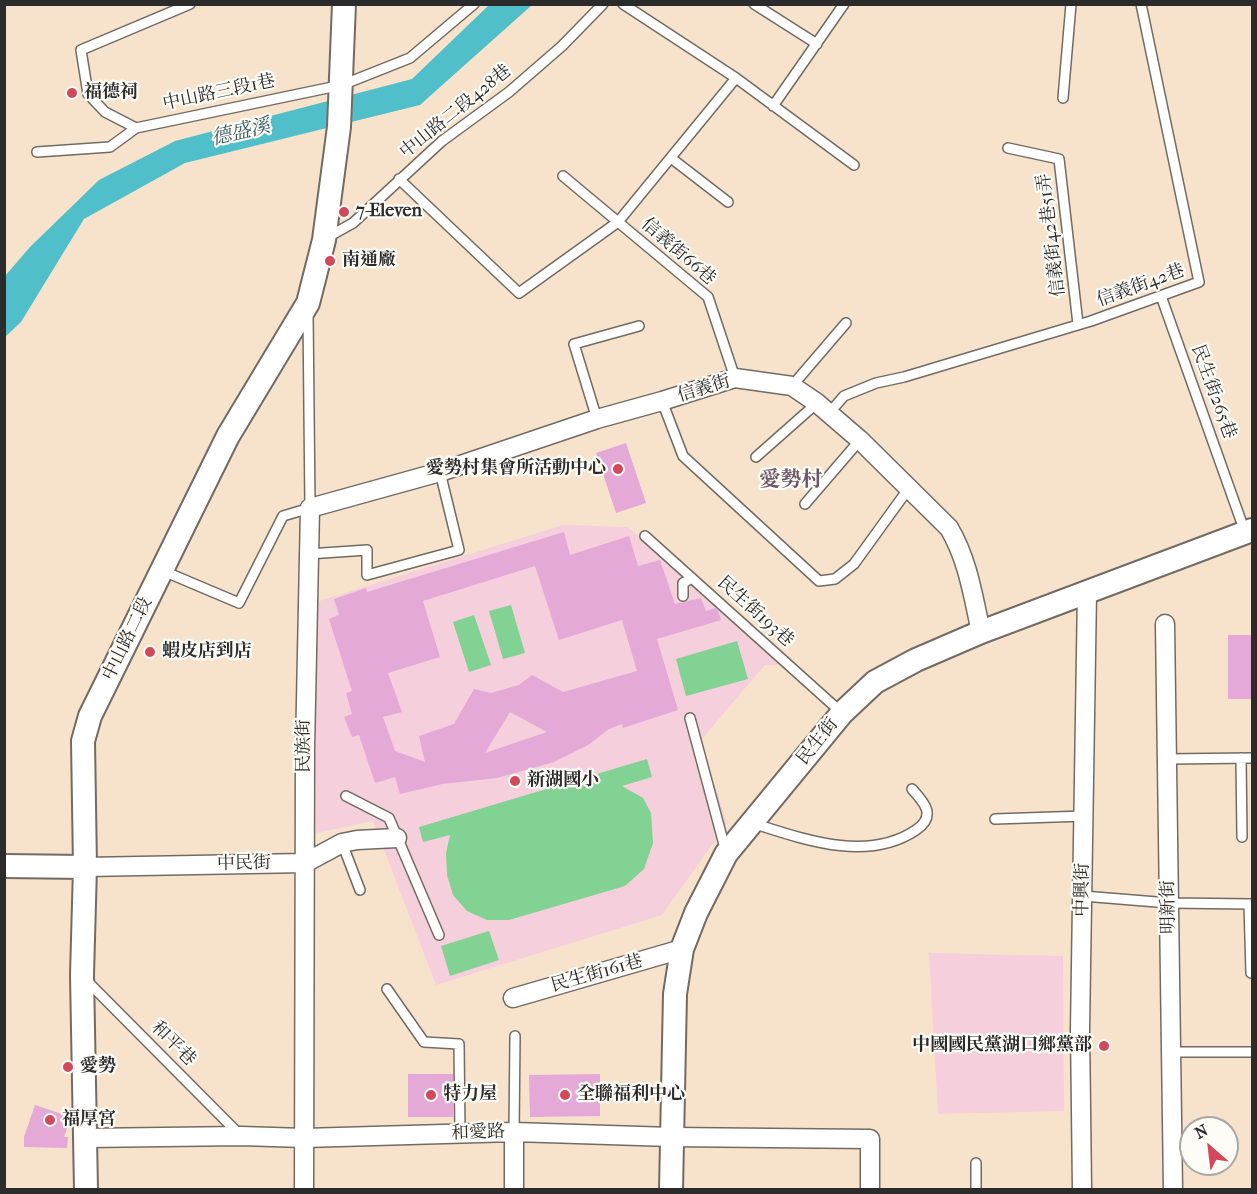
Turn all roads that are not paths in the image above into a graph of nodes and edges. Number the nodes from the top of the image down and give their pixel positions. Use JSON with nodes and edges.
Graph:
{"nodes":[{"id":1,"x":190,"y":4,"type":"edge"},
{"id":2,"x":344,"y":4,"type":"edge"},
{"id":3,"x":474,"y":4,"type":"edge"},
{"id":4,"x":603,"y":4,"type":"edge"},
{"id":5,"x":623,"y":4,"type":"edge"},
{"id":6,"x":754,"y":4,"type":"edge"},
{"id":7,"x":844,"y":4,"type":"edge"},
{"id":8,"x":1071,"y":4,"type":"edge"},
{"id":9,"x":1141,"y":4,"type":"edge"},
{"id":10,"x":817,"y":44,"type":"junction"},
{"id":11,"x":736,"y":78,"type":"junction"},
{"id":12,"x":342,"y":85,"type":"junction"},
{"id":13,"x":1063,"y":98,"type":"dead end"},
{"id":14,"x":773,"y":106,"type":"junction"},
{"id":15,"x":136,"y":128,"type":"junction"},
{"id":16,"x":1008,"y":148,"type":"dead end"},
{"id":17,"x":37,"y":152,"type":"dead end"},
{"id":18,"x":670,"y":158,"type":"junction"},
{"id":19,"x":854,"y":165,"type":"dead end"},
{"id":20,"x":563,"y":176,"type":"dead end"},
{"id":21,"x":399,"y":179,"type":"junction"},
{"id":22,"x":728,"y":202,"type":"dead end"},
{"id":23,"x":618,"y":222,"type":"junction"},
{"id":24,"x":324,"y":240,"type":"junction"},
{"id":25,"x":1161,"y":296,"type":"junction"},
{"id":26,"x":308,"y":303,"type":"junction"},
{"id":27,"x":846,"y":323,"type":"dead end"},
{"id":28,"x":1078,"y":324,"type":"junction"},
{"id":29,"x":639,"y":326,"type":"dead end"},
{"id":30,"x":735,"y":378,"type":"junction"},
{"id":31,"x":792,"y":386,"type":"junction"},
{"id":32,"x":662,"y":401,"type":"junction"},
{"id":33,"x":823,"y":408,"type":"junction"},
{"id":34,"x":597,"y":419,"type":"junction"},
{"id":35,"x":860,"y":440,"type":"junction"},
{"id":36,"x":756,"y":457,"type":"dead end"},
{"id":37,"x":440,"y":472,"type":"junction"},
{"id":38,"x":909,"y":488,"type":"junction"},
{"id":39,"x":804,"y":504,"type":"dead end"},
{"id":40,"x":310,"y":508,"type":"junction"},
{"id":41,"x":1249,"y":531,"type":"edge"},
{"id":42,"x":645,"y":537,"type":"dead end"},
{"id":43,"x":308,"y":554,"type":"junction"},
{"id":44,"x":161,"y":570,"type":"junction"},
{"id":45,"x":692,"y":578,"type":"junction"},
{"id":46,"x":1087,"y":591,"type":"junction"},
{"id":47,"x":683,"y":596,"type":"dead end"},
{"id":48,"x":1165,"y":624,"type":"dead end"},
{"id":49,"x":981,"y":632,"type":"junction"},
{"id":50,"x":842,"y":713,"type":"junction"},
{"id":51,"x":690,"y":718,"type":"dead end"},
{"id":52,"x":1241,"y":758,"type":"junction"},
{"id":53,"x":1252,"y":758,"type":"edge"},
{"id":54,"x":1167,"y":759,"type":"junction"},
{"id":55,"x":912,"y":789,"type":"dead end"},
{"id":56,"x":346,"y":796,"type":"dead end"},
{"id":57,"x":1084,"y":816,"type":"junction"},
{"id":58,"x":995,"y":819,"type":"dead end"},
{"id":59,"x":752,"y":823,"type":"junction"},
{"id":60,"x":1242,"y":837,"type":"dead end"},
{"id":61,"x":397,"y":838,"type":"junction"},
{"id":62,"x":342,"y":843,"type":"junction"},
{"id":63,"x":726,"y":854,"type":"junction"},
{"id":64,"x":305,"y":863,"type":"junction"},
{"id":65,"x":4,"y":866,"type":"edge"},
{"id":66,"x":85,"y":867,"type":"junction"},
{"id":67,"x":360,"y":890,"type":"dead end"},
{"id":68,"x":1083,"y":896,"type":"junction"},
{"id":69,"x":1169,"y":903,"type":"junction"},
{"id":70,"x":1251,"y":904,"type":"edge"},
{"id":71,"x":439,"y":935,"type":"dead end"},
{"id":72,"x":682,"y":950,"type":"junction"},
{"id":73,"x":1251,"y":973,"type":"dead end"},
{"id":74,"x":82,"y":975,"type":"junction"},
{"id":75,"x":387,"y":989,"type":"dead end"},
{"id":76,"x":513,"y":998,"type":"dead end"},
{"id":77,"x":515,"y":1036,"type":"dead end"},
{"id":78,"x":1171,"y":1052,"type":"junction"},
{"id":79,"x":1252,"y":1052,"type":"edge"},
{"id":80,"x":514,"y":1132,"type":"junction"},
{"id":81,"x":460,"y":1133,"type":"junction"},
{"id":82,"x":241,"y":1136,"type":"junction"},
{"id":83,"x":304,"y":1137,"type":"junction"},
{"id":84,"x":671,"y":1137,"type":"junction"},
{"id":85,"x":86,"y":1138,"type":"junction"},
{"id":86,"x":976,"y":1163,"type":"dead end"},
{"id":87,"x":86,"y":1190,"type":"edge"},
{"id":88,"x":304,"y":1190,"type":"edge"},
{"id":89,"x":513,"y":1190,"type":"edge"},
{"id":90,"x":671,"y":1190,"type":"edge"},
{"id":91,"x":870,"y":1190,"type":"edge"},
{"id":92,"x":976,"y":1190,"type":"edge"},
{"id":93,"x":1082,"y":1190,"type":"edge"},
{"id":94,"x":1173,"y":1190,"type":"edge"}],
"edges":[{"from":1,"to":15,"type":"lane"},
{"from":2,"to":12,"type":"street","name":"中山路二段"},
{"from":3,"to":12,"type":"lane","name":"中山路三段1巷"},
{"from":4,"to":21,"type":"lane","name":"中山路二段428巷"},
{"from":5,"to":11,"type":"lane"},
{"from":6,"to":10,"type":"lane"},
{"from":7,"to":10,"type":"lane"},
{"from":8,"to":13,"type":"lane"},
{"from":9,"to":25,"type":"lane","name":"信義街42巷"},
{"from":10,"to":14,"type":"lane"},
{"from":11,"to":14,"type":"lane"},
{"from":11,"to":18,"type":"lane"},
{"from":12,"to":15,"type":"lane","name":"中山路三段1巷"},
{"from":12,"to":24,"type":"street","name":"中山路二段"},
{"from":14,"to":19,"type":"lane"},
{"from":15,"to":17,"type":"lane","name":"中山路三段1巷"},
{"from":16,"to":28,"type":"lane","name":"信義街42巷51弄"},
{"from":18,"to":22,"type":"lane"},
{"from":18,"to":23,"type":"lane"},
{"from":20,"to":23,"type":"lane","name":"信義街66巷"},
{"from":21,"to":23,"type":"lane"},
{"from":21,"to":24,"type":"lane","name":"中山路二段428巷"},
{"from":23,"to":30,"type":"lane","name":"信義街66巷"},
{"from":24,"to":26,"type":"street","name":"中山路二段"},
{"from":25,"to":28,"type":"lane","name":"信義街42巷"},
{"from":25,"to":41,"type":"lane","name":"民生街265巷"},
{"from":26,"to":40,"type":"lane","name":"民族街"},
{"from":26,"to":44,"type":"street","name":"中山路二段"},
{"from":27,"to":31,"type":"lane"},
{"from":28,"to":33,"type":"lane","name":"信義街42巷"},
{"from":29,"to":34,"type":"lane"},
{"from":30,"to":31,"type":"street","name":"信義街"},
{"from":30,"to":32,"type":"street","name":"信義街"},
{"from":31,"to":33,"type":"street","name":"信義街"},
{"from":32,"to":34,"type":"street","name":"信義街"},
{"from":32,"to":38,"type":"lane"},
{"from":33,"to":35,"type":"street","name":"信義街"},
{"from":33,"to":36,"type":"lane","name":"信義街42巷"},
{"from":34,"to":37,"type":"street","name":"信義街"},
{"from":35,"to":38,"type":"street","name":"信義街"},
{"from":35,"to":39,"type":"lane"},
{"from":37,"to":40,"type":"street","name":"信義街"},
{"from":37,"to":43,"type":"lane"},
{"from":38,"to":49,"type":"street","name":"信義街"},
{"from":40,"to":43,"type":"street","name":"民族街"},
{"from":40,"to":44,"type":"lane"},
{"from":41,"to":46,"type":"street","name":"民生街"},
{"from":42,"to":45,"type":"lane","name":"民生街193巷"},
{"from":43,"to":64,"type":"street","name":"民族街"},
{"from":44,"to":66,"type":"street","name":"中山路二段"},
{"from":45,"to":47,"type":"lane"},
{"from":45,"to":50,"type":"lane","name":"民生街193巷"},
{"from":46,"to":49,"type":"street","name":"民生街"},
{"from":46,"to":57,"type":"street","name":"中興街"},
{"from":48,"to":54,"type":"street","name":"明新街"},
{"from":49,"to":50,"type":"street","name":"民生街"},
{"from":50,"to":59,"type":"street","name":"民生街"},
{"from":51,"to":63,"type":"lane"},
{"from":52,"to":53,"type":"lane"},
{"from":52,"to":54,"type":"lane"},
{"from":52,"to":60,"type":"lane"},
{"from":54,"to":69,"type":"street","name":"明新街"},
{"from":55,"to":59,"type":"lane"},
{"from":56,"to":61,"type":"lane"},
{"from":57,"to":58,"type":"lane"},
{"from":57,"to":68,"type":"street","name":"中興街"},
{"from":59,"to":63,"type":"street","name":"民生街"},
{"from":61,"to":62,"type":"street","name":"中民街"},
{"from":61,"to":71,"type":"lane"},
{"from":62,"to":64,"type":"street","name":"中民街"},
{"from":62,"to":67,"type":"lane"},
{"from":63,"to":72,"type":"street","name":"民生街"},
{"from":64,"to":66,"type":"street","name":"中民街"},
{"from":64,"to":83,"type":"street","name":"民族街"},
{"from":65,"to":66,"type":"street"},
{"from":66,"to":74,"type":"street","name":"中山路二段"},
{"from":68,"to":69,"type":"lane"},
{"from":68,"to":93,"type":"street","name":"中興街"},
{"from":69,"to":70,"type":"lane"},
{"from":69,"to":78,"type":"street","name":"明新街"},
{"from":70,"to":73,"type":"lane"},
{"from":72,"to":76,"type":"street","name":"民生街161巷"},
{"from":72,"to":84,"type":"street","name":"民生街"},
{"from":74,"to":82,"type":"lane","name":"和平巷"},
{"from":74,"to":85,"type":"street","name":"中山路二段"},
{"from":75,"to":81,"type":"lane"},
{"from":77,"to":80,"type":"lane"},
{"from":78,"to":79,"type":"lane"},
{"from":78,"to":94,"type":"street","name":"明新街"},
{"from":80,"to":81,"type":"street","name":"和愛路"},
{"from":80,"to":84,"type":"street","name":"和愛路"},
{"from":80,"to":89,"type":"street"},
{"from":81,"to":83,"type":"street","name":"和愛路"},
{"from":82,"to":83,"type":"street","name":"和愛路"},
{"from":82,"to":85,"type":"street","name":"和愛路"},
{"from":83,"to":88,"type":"street","name":"民族街"},
{"from":84,"to":90,"type":"street","name":"民生街"},
{"from":84,"to":91,"type":"street","name":"和愛路"},
{"from":85,"to":87,"type":"street","name":"中山路二段"},
{"from":86,"to":92,"type":"lane"}]}
